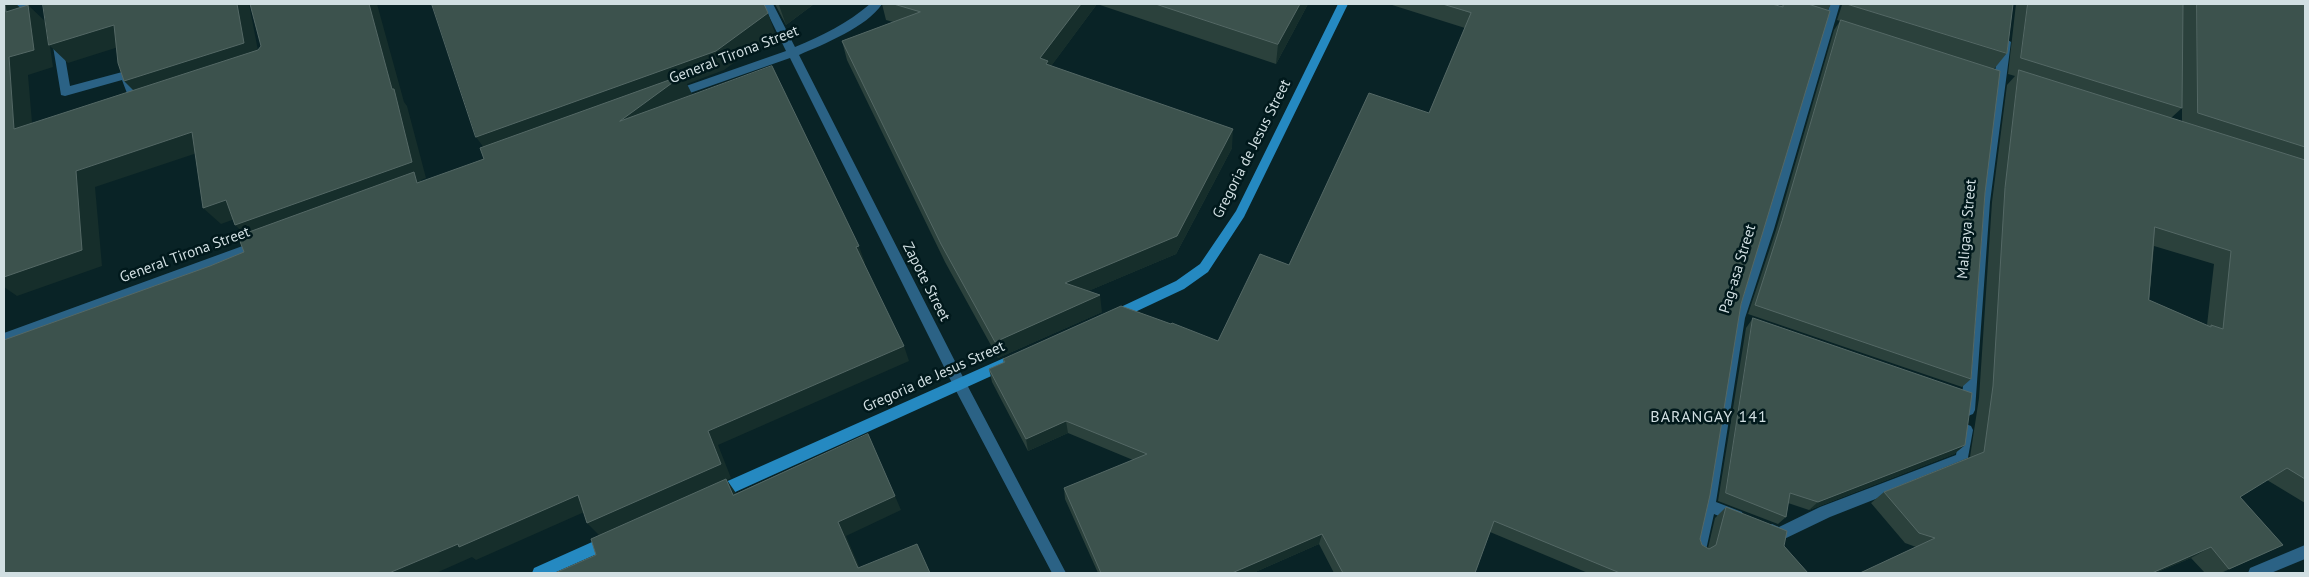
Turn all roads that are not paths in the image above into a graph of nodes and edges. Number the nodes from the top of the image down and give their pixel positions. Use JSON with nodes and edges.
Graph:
{"nodes":[{"id":1,"x":23,"y":4,"type":"edge"},
{"id":2,"x":51,"y":4,"type":"edge"},
{"id":3,"x":768,"y":4,"type":"edge"},
{"id":4,"x":877,"y":4,"type":"edge"},
{"id":5,"x":1343,"y":4,"type":"edge"},
{"id":6,"x":1835,"y":4,"type":"edge"},
{"id":7,"x":4,"y":10,"type":"edge"},
{"id":8,"x":2006,"y":30,"type":"edge"},
{"id":9,"x":792,"y":52,"type":"junction"},
{"id":10,"x":661,"y":100,"type":"edge"},
{"id":11,"x":146,"y":104,"type":"edge"},
{"id":12,"x":266,"y":243,"type":"edge"},
{"id":13,"x":1099,"y":322,"type":"edge"},
{"id":14,"x":4,"y":338,"type":"edge"},
{"id":15,"x":1011,"y":360,"type":"edge"},
{"id":16,"x":958,"y":384,"type":"junction"},
{"id":17,"x":1952,"y":391,"type":"edge"},
{"id":18,"x":1970,"y":398,"type":"junction"},
{"id":19,"x":709,"y":496,"type":"edge"},
{"id":20,"x":1709,"y":506,"type":"junction"},
{"id":21,"x":619,"y":537,"type":"edge"},
{"id":22,"x":1699,"y":550,"type":"edge"},
{"id":23,"x":2305,"y":552,"type":"edge"},
{"id":24,"x":539,"y":573,"type":"edge"},
{"id":25,"x":1059,"y":573,"type":"edge"},
{"id":26,"x":2255,"y":573,"type":"edge"}],
"edges":[{"from":1,"to":7,"type":"street"},
{"from":2,"to":11,"type":"street"},
{"from":3,"to":9,"type":"street","name":"Zapote Street"},
{"from":4,"to":9,"type":"street","name":"General Tirona Street"},
{"from":5,"to":13,"type":"street","name":"Gregoria de Jesus Street"},
{"from":6,"to":20,"type":"street","name":"Pag-asa Street"},
{"from":8,"to":18,"type":"street","name":"Maligaya Street"},
{"from":9,"to":10,"type":"street","name":"General Tirona Street"},
{"from":9,"to":16,"type":"street","name":"Zapote Street"},
{"from":12,"to":14,"type":"street","name":"General Tirona Street"},
{"from":15,"to":16,"type":"street","name":"Gregoria de Jesus Street"},
{"from":16,"to":19,"type":"street","name":"Gregoria de Jesus Street"},
{"from":16,"to":25,"type":"street","name":"Zapote Street"},
{"from":17,"to":18,"type":"street"},
{"from":18,"to":20,"type":"street","name":"Maligaya Street"},
{"from":20,"to":22,"type":"street","name":"Pag-asa Street"},
{"from":21,"to":24,"type":"street"},
{"from":23,"to":26,"type":"street"}]}
